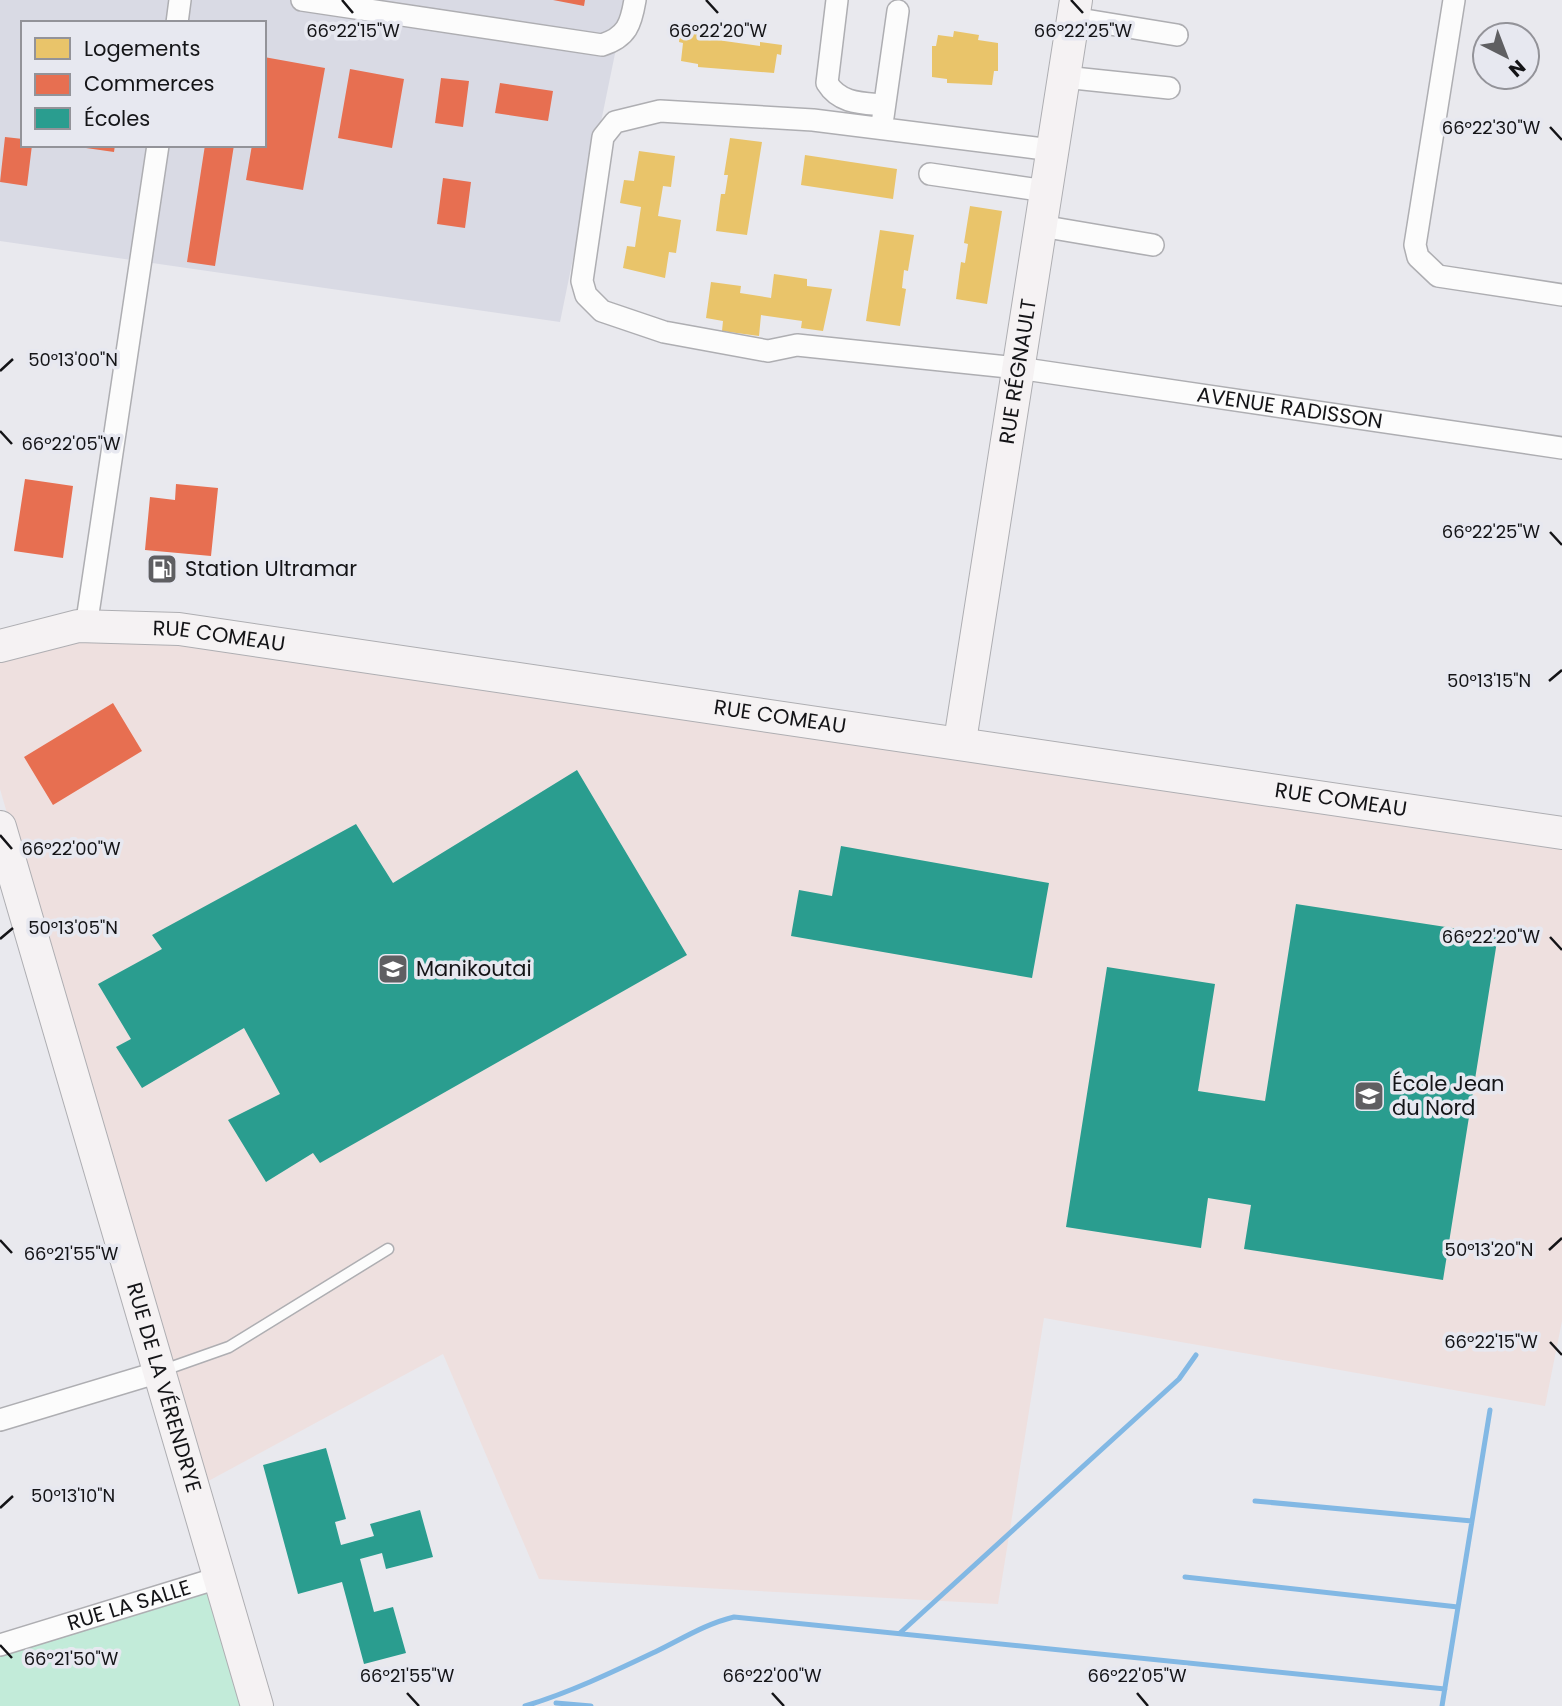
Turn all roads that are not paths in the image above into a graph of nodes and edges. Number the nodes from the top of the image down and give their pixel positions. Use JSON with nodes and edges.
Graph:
{"nodes":[{"id":1,"x":180,"y":0,"type":"edge"},
{"id":2,"x":302,"y":0,"type":"edge"},
{"id":3,"x":635,"y":0,"type":"edge"},
{"id":4,"x":837,"y":0,"type":"edge"},
{"id":5,"x":1454,"y":0,"type":"edge"},
{"id":6,"x":1074,"y":9,"type":"edge"},
{"id":7,"x":898,"y":11,"type":"dead end"},
{"id":8,"x":177,"y":21,"type":"edge"},
{"id":9,"x":1177,"y":35,"type":"dead end"},
{"id":10,"x":1064,"y":77,"type":"junction"},
{"id":11,"x":1169,"y":88,"type":"dead end"},
{"id":12,"x":884,"y":105,"type":"junction"},
{"id":13,"x":881,"y":128,"type":"junction"},
{"id":14,"x":159,"y":147,"type":"edge"},
{"id":15,"x":1052,"y":149,"type":"junction"},
{"id":16,"x":930,"y":174,"type":"dead end"},
{"id":17,"x":1046,"y":191,"type":"junction"},
{"id":18,"x":1041,"y":226,"type":"junction"},
{"id":19,"x":1153,"y":245,"type":"dead end"},
{"id":20,"x":1562,"y":295,"type":"edge"},
{"id":21,"x":1018,"y":368,"type":"junction"},
{"id":22,"x":1562,"y":448,"type":"edge"},
{"id":23,"x":86,"y":627,"type":"junction"},
{"id":24,"x":0,"y":646,"type":"edge"},
{"id":25,"x":960,"y":741,"type":"junction"},
{"id":26,"x":0,"y":827,"type":"edge"},
{"id":27,"x":1562,"y":834,"type":"edge"},
{"id":28,"x":388,"y":1249,"type":"dead end"},
{"id":29,"x":159,"y":1372,"type":"junction"},
{"id":30,"x":0,"y":1420,"type":"edge"},
{"id":31,"x":218,"y":1578,"type":"junction"},
{"id":32,"x":0,"y":1645,"type":"edge"},
{"id":33,"x":257,"y":1706,"type":"edge"}],
"edges":[{"from":1,"to":8,"type":"street"},
{"from":2,"to":3,"type":"street"},
{"from":4,"to":12,"type":"street"},
{"from":5,"to":20,"type":"street"},
{"from":6,"to":9,"type":"street"},
{"from":6,"to":10,"type":"street","name":"RUE RÉGNAULT"},
{"from":7,"to":12,"type":"street"},
{"from":10,"to":11,"type":"street"},
{"from":10,"to":15,"type":"street","name":"RUE RÉGNAULT"},
{"from":12,"to":13,"type":"street"},
{"from":13,"to":15,"type":"street","name":"AVENUE RADISSON"},
{"from":13,"to":21,"type":"street","name":"AVENUE RADISSON"},
{"from":14,"to":23,"type":"street"},
{"from":15,"to":17,"type":"street","name":"RUE RÉGNAULT"},
{"from":16,"to":17,"type":"street"},
{"from":17,"to":18,"type":"street","name":"RUE RÉGNAULT"},
{"from":18,"to":19,"type":"street"},
{"from":18,"to":21,"type":"street","name":"RUE RÉGNAULT"},
{"from":21,"to":22,"type":"street","name":"AVENUE RADISSON"},
{"from":21,"to":25,"type":"street","name":"RUE RÉGNAULT"},
{"from":23,"to":24,"type":"street","name":"RUE COMEAU"},
{"from":23,"to":25,"type":"street","name":"RUE COMEAU"},
{"from":25,"to":27,"type":"street","name":"RUE COMEAU"},
{"from":26,"to":29,"type":"street","name":"RUE DE LA VÉRENDRYE"},
{"from":28,"to":29,"type":"lane"},
{"from":29,"to":30,"type":"street"},
{"from":29,"to":31,"type":"street","name":"RUE DE LA VÉRENDRYE"},
{"from":31,"to":32,"type":"street","name":"RUE LA SALLE"},
{"from":31,"to":33,"type":"street","name":"RUE DE LA VÉRENDRYE"}]}
